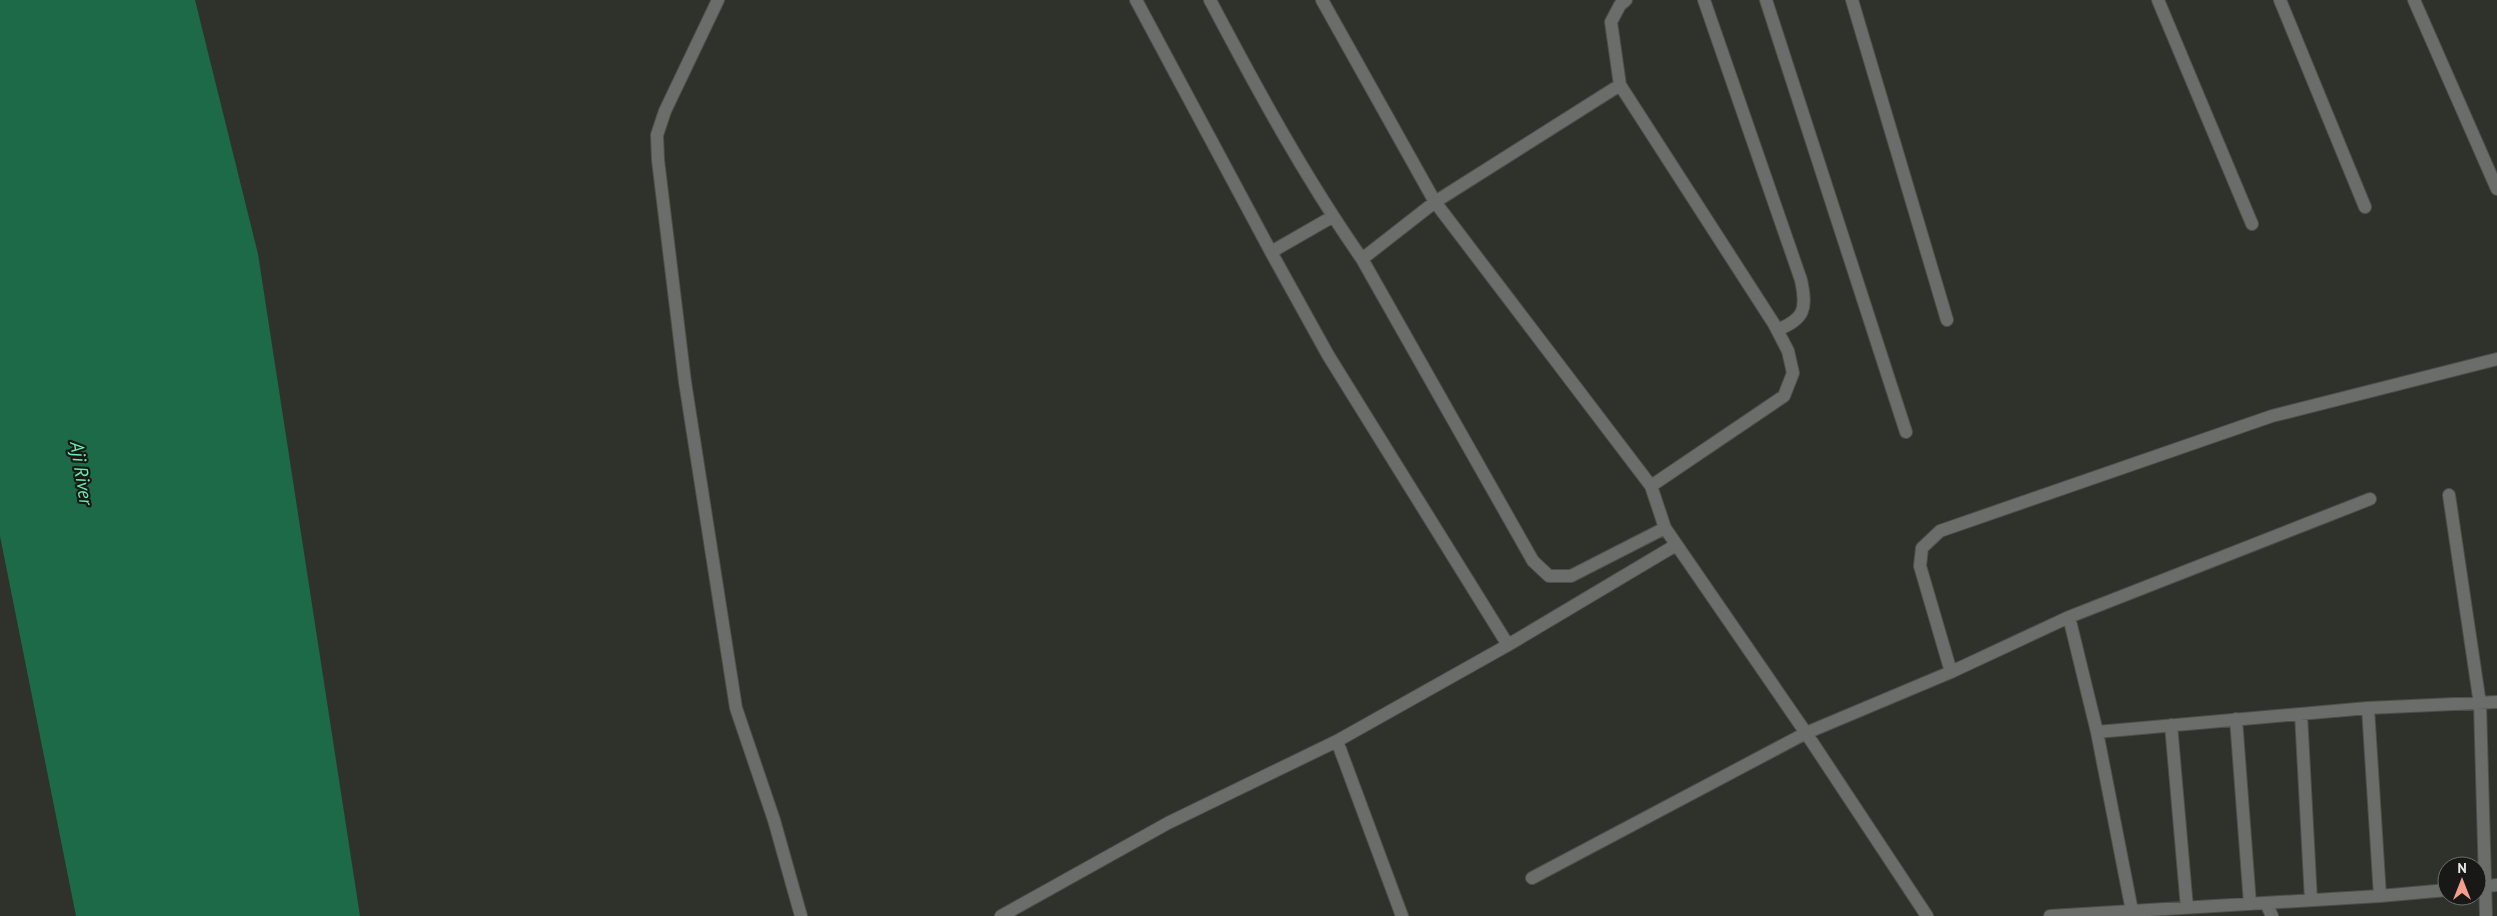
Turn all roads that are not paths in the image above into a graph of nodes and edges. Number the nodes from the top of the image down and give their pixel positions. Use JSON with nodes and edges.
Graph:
{"nodes":[{"id":1,"x":718,"y":0,"type":"edge"},
{"id":2,"x":1136,"y":0,"type":"edge"},
{"id":3,"x":1210,"y":0,"type":"edge"},
{"id":4,"x":1322,"y":0,"type":"edge"},
{"id":5,"x":1626,"y":0,"type":"edge"},
{"id":6,"x":1704,"y":0,"type":"edge"},
{"id":7,"x":1766,"y":0,"type":"edge"},
{"id":8,"x":1852,"y":0,"type":"edge"},
{"id":9,"x":2158,"y":0,"type":"edge"},
{"id":10,"x":2280,"y":0,"type":"edge"},
{"id":11,"x":2414,"y":0,"type":"edge"},
{"id":12,"x":1620,"y":85,"type":"junction"},
{"id":13,"x":2497,"y":189,"type":"edge"},
{"id":14,"x":1435,"y":202,"type":"junction"},
{"id":15,"x":2365,"y":207,"type":"dead end"},
{"id":16,"x":1332,"y":217,"type":"junction"},
{"id":17,"x":2252,"y":224,"type":"dead end"},
{"id":18,"x":1272,"y":252,"type":"junction"},
{"id":19,"x":1362,"y":259,"type":"junction"},
{"id":20,"x":1947,"y":320,"type":"dead end"},
{"id":21,"x":1777,"y":330,"type":"junction"},
{"id":22,"x":2497,"y":359,"type":"edge"},
{"id":23,"x":1906,"y":432,"type":"dead end"},
{"id":24,"x":1651,"y":486,"type":"junction"},
{"id":25,"x":2450,"y":495,"type":"dead end"},
{"id":26,"x":2370,"y":499,"type":"dead end"},
{"id":27,"x":1665,"y":528,"type":"junction"},
{"id":28,"x":1676,"y":545,"type":"junction"},
{"id":29,"x":2068,"y":617,"type":"junction"},
{"id":30,"x":1508,"y":645,"type":"junction"},
{"id":31,"x":1951,"y":672,"type":"junction"},
{"id":32,"x":2497,"y":702,"type":"edge"},
{"id":33,"x":2480,"y":704,"type":"junction"},
{"id":34,"x":2368,"y":708,"type":"junction"},
{"id":35,"x":2301,"y":714,"type":"junction"},
{"id":36,"x":2236,"y":720,"type":"junction"},
{"id":37,"x":2171,"y":725,"type":"junction"},
{"id":38,"x":2096,"y":732,"type":"junction"},
{"id":39,"x":1806,"y":733,"type":"junction"},
{"id":40,"x":1337,"y":740,"type":"junction"},
{"id":41,"x":2486,"y":856,"type":"edge"},
{"id":42,"x":1532,"y":878,"type":"dead end"},
{"id":43,"x":2437,"y":891,"type":"edge"},
{"id":44,"x":2380,"y":896,"type":"junction"},
{"id":45,"x":2311,"y":900,"type":"junction"},
{"id":46,"x":2266,"y":903,"type":"junction"},
{"id":47,"x":2250,"y":904,"type":"junction"},
{"id":48,"x":2187,"y":908,"type":"junction"},
{"id":49,"x":2132,"y":911,"type":"junction"},
{"id":50,"x":2173,"y":912,"type":"edge"},
{"id":51,"x":801,"y":916,"type":"edge"},
{"id":52,"x":1002,"y":916,"type":"edge"},
{"id":53,"x":1402,"y":916,"type":"edge"},
{"id":54,"x":1927,"y":916,"type":"edge"},
{"id":55,"x":2050,"y":916,"type":"edge"},
{"id":56,"x":2272,"y":916,"type":"edge"}],
"edges":[{"from":1,"to":51,"type":"street"},
{"from":2,"to":18,"type":"street"},
{"from":3,"to":16,"type":"street"},
{"from":4,"to":14,"type":"street"},
{"from":5,"to":12,"type":"street"},
{"from":6,"to":21,"type":"street"},
{"from":7,"to":23,"type":"street"},
{"from":8,"to":20,"type":"street"},
{"from":9,"to":17,"type":"street"},
{"from":10,"to":15,"type":"street"},
{"from":11,"to":13,"type":"street"},
{"from":12,"to":14,"type":"street"},
{"from":12,"to":21,"type":"street"},
{"from":14,"to":19,"type":"street"},
{"from":14,"to":24,"type":"street"},
{"from":16,"to":18,"type":"street"},
{"from":16,"to":19,"type":"street"},
{"from":18,"to":30,"type":"street"},
{"from":19,"to":27,"type":"street"},
{"from":21,"to":24,"type":"street"},
{"from":22,"to":31,"type":"street"},
{"from":24,"to":27,"type":"street"},
{"from":25,"to":33,"type":"street"},
{"from":26,"to":29,"type":"street"},
{"from":27,"to":28,"type":"street"},
{"from":28,"to":30,"type":"street"},
{"from":28,"to":39,"type":"street"},
{"from":29,"to":31,"type":"street"},
{"from":29,"to":38,"type":"street"},
{"from":30,"to":40,"type":"street"},
{"from":31,"to":39,"type":"street"},
{"from":32,"to":33,"type":"street"},
{"from":33,"to":34,"type":"street"},
{"from":33,"to":41,"type":"street"},
{"from":34,"to":35,"type":"street"},
{"from":34,"to":44,"type":"street"},
{"from":35,"to":36,"type":"street"},
{"from":35,"to":45,"type":"street"},
{"from":36,"to":37,"type":"street"},
{"from":36,"to":47,"type":"street"},
{"from":37,"to":38,"type":"street"},
{"from":37,"to":48,"type":"street"},
{"from":38,"to":49,"type":"street"},
{"from":39,"to":42,"type":"street"},
{"from":39,"to":54,"type":"street"},
{"from":40,"to":52,"type":"street"},
{"from":40,"to":53,"type":"street"},
{"from":43,"to":44,"type":"street"},
{"from":44,"to":45,"type":"street"},
{"from":45,"to":46,"type":"street"},
{"from":46,"to":47,"type":"street"},
{"from":46,"to":56,"type":"street"},
{"from":47,"to":48,"type":"street"},
{"from":48,"to":50,"type":"street"},
{"from":49,"to":50,"type":"street"},
{"from":49,"to":55,"type":"street"}]}
